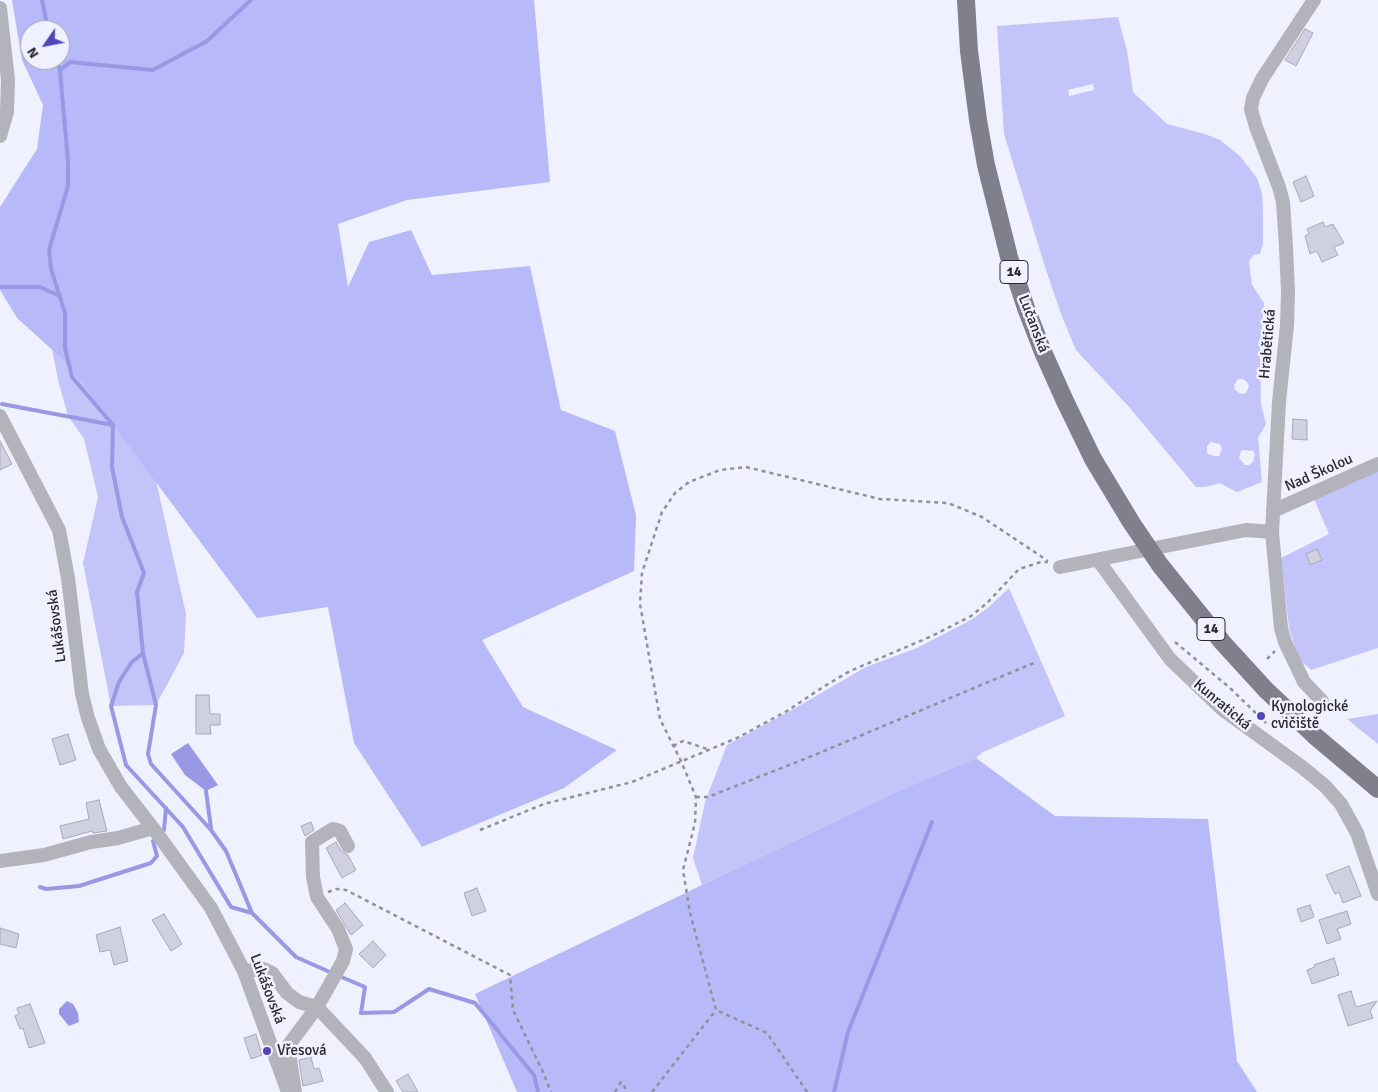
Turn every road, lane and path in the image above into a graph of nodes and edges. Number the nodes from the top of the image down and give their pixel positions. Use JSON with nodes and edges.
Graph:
{"nodes":[{"id":1,"x":966,"y":0,"type":"edge"},
{"id":2,"x":1314,"y":0,"type":"edge"},
{"id":3,"x":0,"y":8,"type":"edge"},
{"id":4,"x":0,"y":136,"type":"edge"},
{"id":5,"x":0,"y":416,"type":"edge"},
{"id":6,"x":1378,"y":464,"type":"edge"},
{"id":7,"x":1273,"y":511,"type":"junction"},
{"id":8,"x":1272,"y":532,"type":"junction"},
{"id":9,"x":1098,"y":560,"type":"junction"},
{"id":10,"x":1060,"y":566,"type":"dead end"},
{"id":11,"x":1170,"y":638,"type":"dead end"},
{"id":12,"x":1036,"y":662,"type":"dead end"},
{"id":13,"x":1322,"y":701,"type":"dead end"},
{"id":14,"x":1259,"y":717,"type":"dead end"},
{"id":15,"x":674,"y":748,"type":"junction"},
{"id":16,"x":709,"y":749,"type":"junction"},
{"id":17,"x":681,"y":761,"type":"junction"},
{"id":18,"x":1378,"y":789,"type":"edge"},
{"id":19,"x":696,"y":797,"type":"junction"},
{"id":20,"x":153,"y":828,"type":"junction"},
{"id":21,"x":480,"y":830,"type":"dead end"},
{"id":22,"x":348,"y":846,"type":"dead end"},
{"id":23,"x":0,"y":861,"type":"edge"},
{"id":24,"x":1378,"y":894,"type":"edge"},
{"id":25,"x":317,"y":897,"type":"junction"},
{"id":26,"x":244,"y":971,"type":"junction"},
{"id":27,"x":317,"y":1007,"type":"junction"},
{"id":28,"x":716,"y":1010,"type":"junction"},
{"id":29,"x":288,"y":1092,"type":"edge"},
{"id":30,"x":295,"y":1092,"type":"edge"},
{"id":31,"x":388,"y":1092,"type":"edge"},
{"id":32,"x":551,"y":1092,"type":"edge"},
{"id":33,"x":615,"y":1092,"type":"edge"},
{"id":34,"x":628,"y":1092,"type":"edge"},
{"id":35,"x":652,"y":1092,"type":"edge"},
{"id":36,"x":806,"y":1092,"type":"edge"}],
"edges":[{"from":1,"to":18,"type":"main road","name":"Lučanská","number":"14"},
{"from":2,"to":7,"type":"street","name":"Hrabětická"},
{"from":3,"to":4,"type":"street"},
{"from":5,"to":20,"type":"street","name":"Lukášovská"},
{"from":6,"to":7,"type":"street","name":"Nad Školou"},
{"from":7,"to":8,"type":"street","name":"Hrabětická"},
{"from":8,"to":9,"type":"street"},
{"from":8,"to":13,"type":"street","name":"Hrabětická"},
{"from":9,"to":10,"type":"street"},
{"from":9,"to":24,"type":"street","name":"Kunratická"},
{"from":11,"to":14,"type":"path"},
{"from":12,"to":19,"type":"path"},
{"from":15,"to":16,"type":"path"},
{"from":15,"to":16,"type":"path"},
{"from":15,"to":17,"type":"path"},
{"from":16,"to":17,"type":"path"},
{"from":17,"to":19,"type":"path"},
{"from":17,"to":21,"type":"path"},
{"from":19,"to":28,"type":"path"},
{"from":20,"to":23,"type":"street"},
{"from":20,"to":26,"type":"street","name":"Lukášovská"},
{"from":22,"to":25,"type":"street"},
{"from":25,"to":27,"type":"street"},
{"from":25,"to":32,"type":"path"},
{"from":26,"to":27,"type":"street"},
{"from":26,"to":29,"type":"street","name":"Lukášovská"},
{"from":27,"to":30,"type":"street"},
{"from":27,"to":31,"type":"street"},
{"from":28,"to":35,"type":"path"},
{"from":28,"to":36,"type":"path"},
{"from":33,"to":34,"type":"path"}]}
